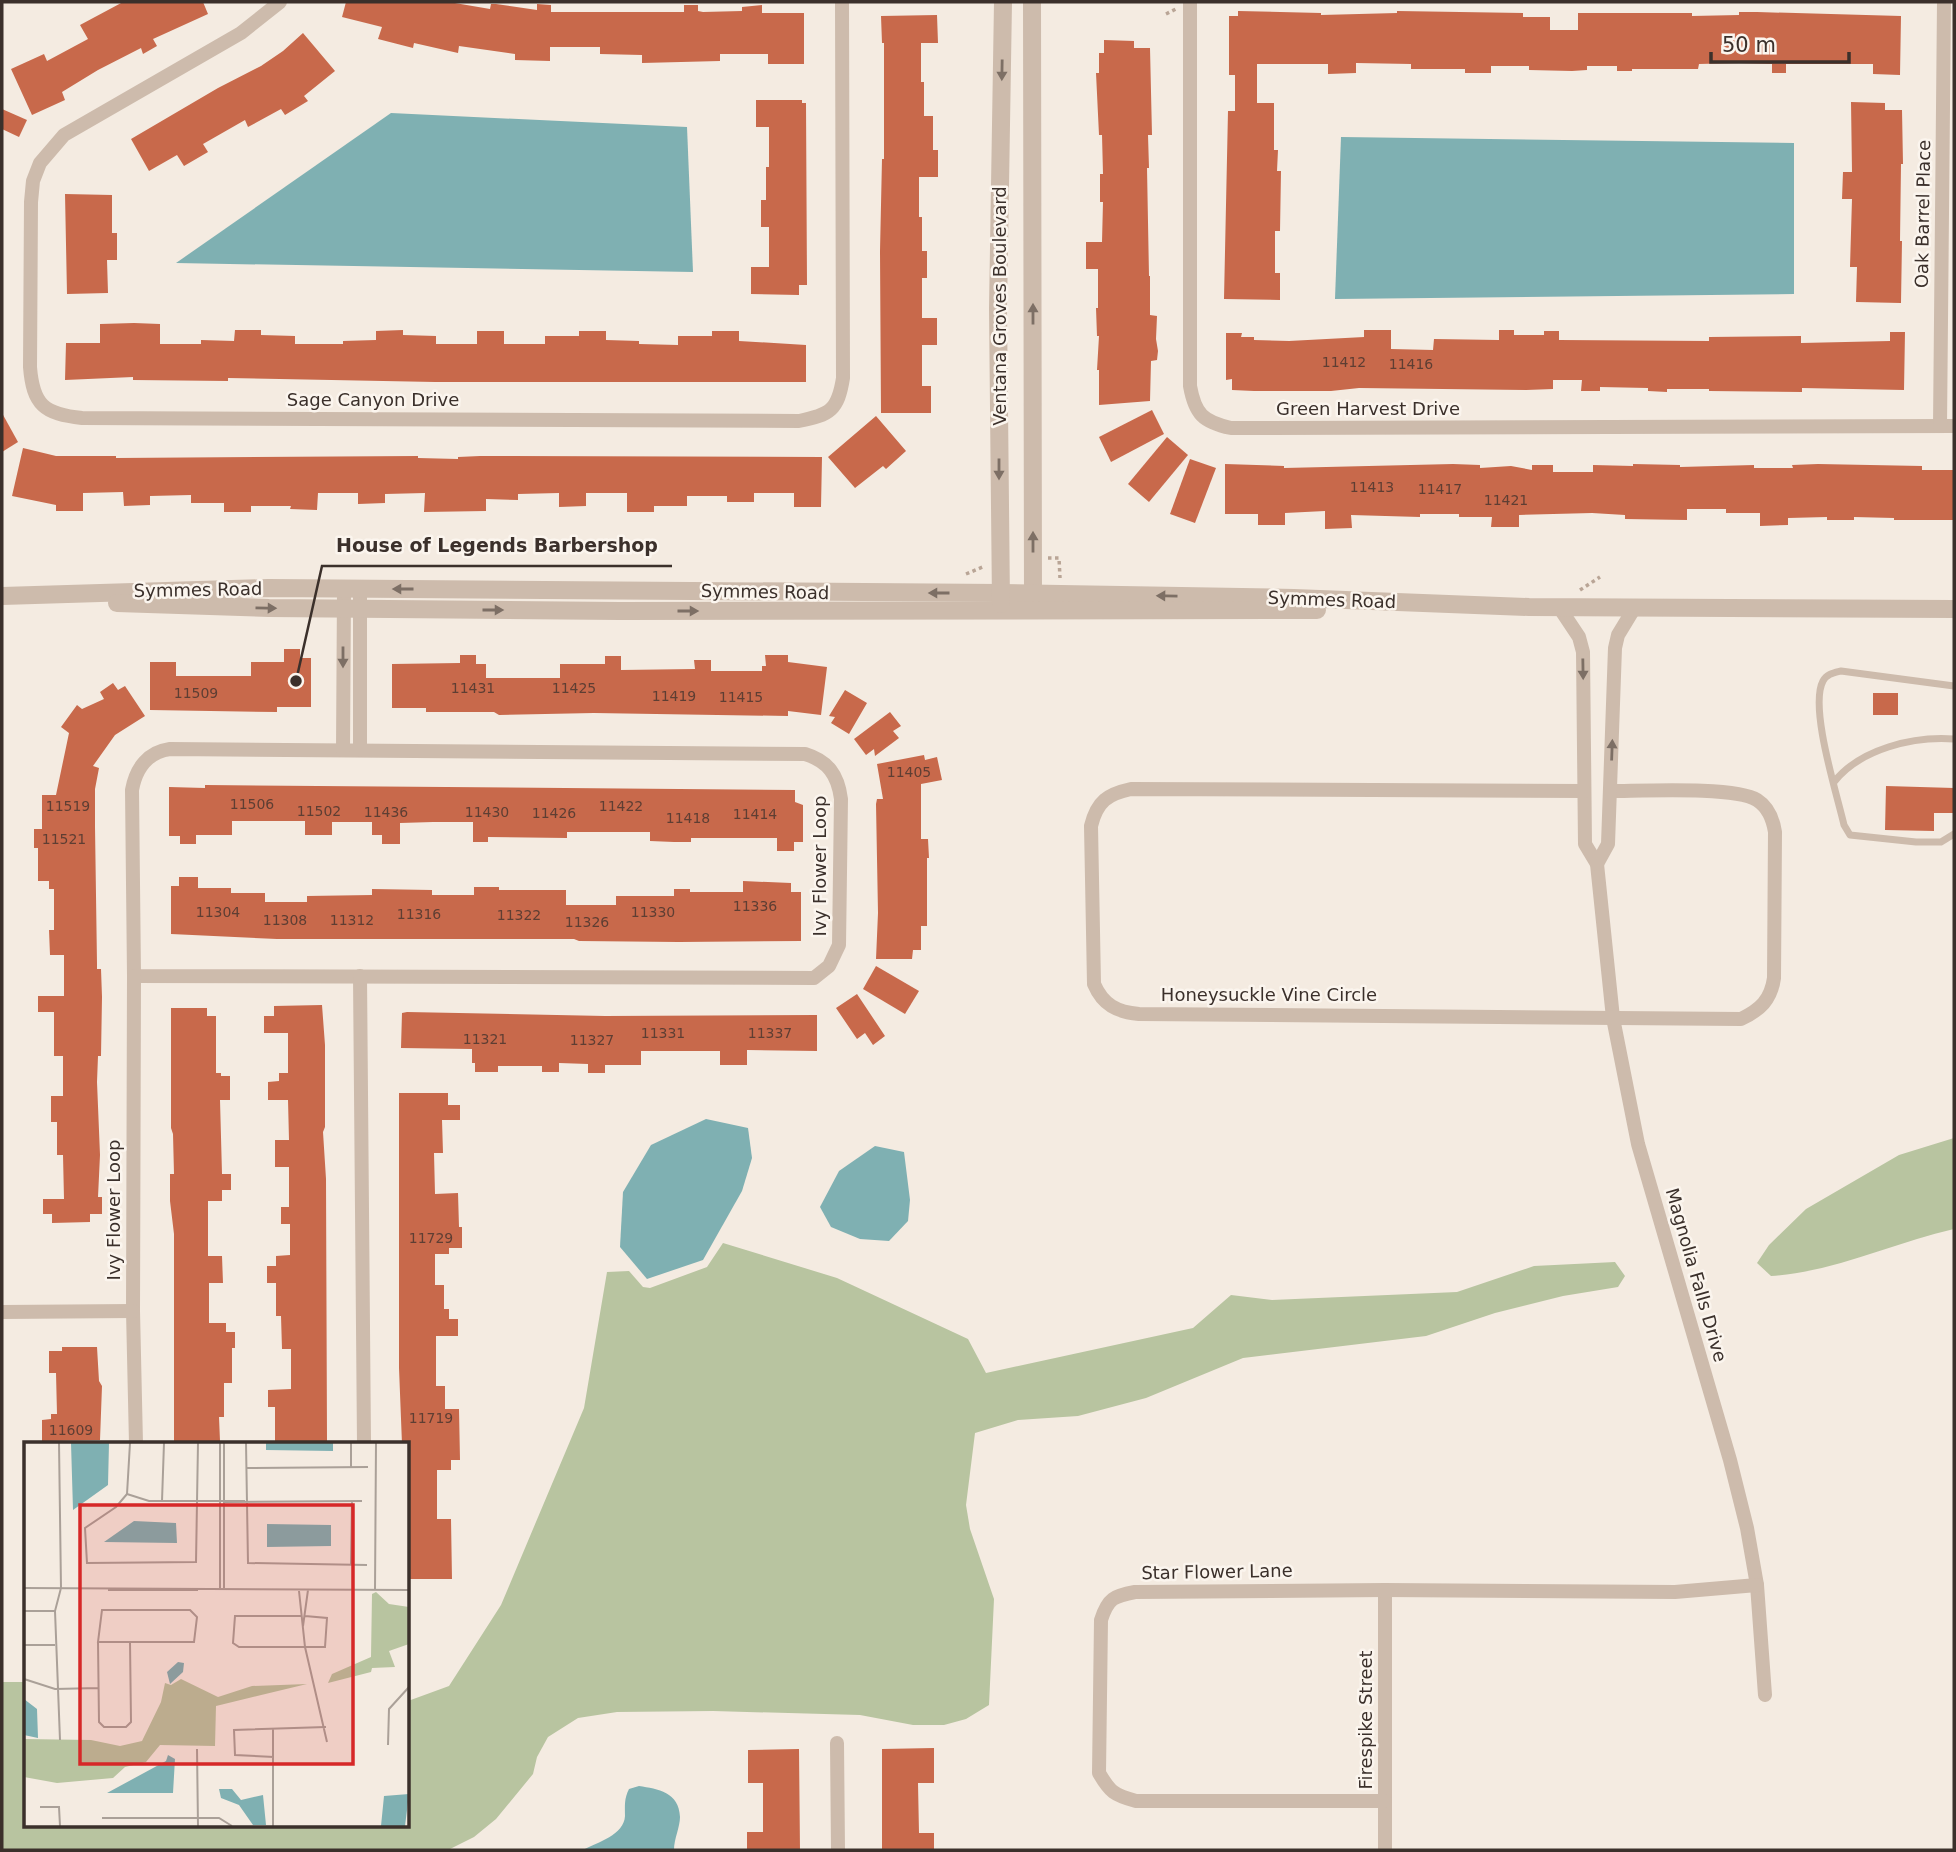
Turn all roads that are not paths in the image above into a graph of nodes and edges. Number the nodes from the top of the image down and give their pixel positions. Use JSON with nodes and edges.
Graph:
{"nodes":[{"id":1,"x":280,"y":2,"type":"edge"},
{"id":2,"x":842,"y":2,"type":"edge"},
{"id":3,"x":1003,"y":2,"type":"edge"},
{"id":4,"x":1032,"y":2,"type":"edge"},
{"id":5,"x":1190,"y":2,"type":"edge"},
{"id":6,"x":1944,"y":2,"type":"edge"},
{"id":7,"x":1947,"y":426,"type":"edge"},
{"id":8,"x":352,"y":589,"type":"junction"},
{"id":9,"x":2,"y":596,"type":"edge"},
{"id":10,"x":1001,"y":601,"type":"junction"},
{"id":11,"x":1033,"y":602,"type":"junction"},
{"id":12,"x":1559,"y":607,"type":"junction"},
{"id":13,"x":1635,"y":607,"type":"junction"},
{"id":14,"x":352,"y":609,"type":"junction"},
{"id":15,"x":1954,"y":609,"type":"edge"},
{"id":16,"x":1954,"y":686,"type":"edge"},
{"id":17,"x":1954,"y":739,"type":"edge"},
{"id":18,"x":343,"y":750,"type":"junction"},
{"id":19,"x":360,"y":750,"type":"junction"},
{"id":20,"x":1834,"y":782,"type":"junction"},
{"id":21,"x":1584,"y":791,"type":"junction"},
{"id":22,"x":1611,"y":791,"type":"junction"},
{"id":23,"x":1954,"y":834,"type":"edge"},
{"id":24,"x":1597,"y":864,"type":"junction"},
{"id":25,"x":134,"y":976,"type":"junction"},
{"id":26,"x":360,"y":976,"type":"junction"},
{"id":27,"x":1613,"y":1018,"type":"junction"},
{"id":28,"x":133,"y":1311,"type":"junction"},
{"id":29,"x":2,"y":1312,"type":"edge"},
{"id":30,"x":136,"y":1442,"type":"edge"},
{"id":31,"x":364,"y":1442,"type":"edge"},
{"id":32,"x":1757,"y":1585,"type":"junction"},
{"id":33,"x":1385,"y":1590,"type":"junction"},
{"id":34,"x":1765,"y":1695,"type":"dead end"},
{"id":35,"x":837,"y":1742,"type":"dead end"},
{"id":36,"x":1385,"y":1801,"type":"junction"},
{"id":37,"x":838,"y":1850,"type":"edge"},
{"id":38,"x":1385,"y":1850,"type":"edge"}],
"edges":[{"from":1,"to":2,"type":"street","name":"Sage Canyon Drive"},
{"from":3,"to":10,"type":"street","name":"Ventana Groves Boulevard","one_way":true},
{"from":11,"to":4,"type":"street","name":"Ventana Groves Boulevard","one_way":true},
{"from":5,"to":7,"type":"street","name":"Green Harvest Drive"},
{"from":6,"to":7,"type":"street","name":"Oak Barrel Place"},
{"from":8,"to":9,"type":"street","name":"Symmes Road"},
{"from":10,"to":8,"type":"street","name":"Symmes Road","one_way":true},
{"from":8,"to":14,"type":"street"},
{"from":9,"to":14,"type":"street","name":"Symmes Road","one_way":true},
{"from":10,"to":11,"type":"street","name":"Symmes Road"},
{"from":14,"to":10,"type":"street","name":"Symmes Road","one_way":true},
{"from":11,"to":12,"type":"street","name":"Symmes Road"},
{"from":12,"to":13,"type":"street","name":"Symmes Road"},
{"from":12,"to":21,"type":"street","name":"Magnolia Falls Drive","one_way":true},
{"from":13,"to":15,"type":"street","name":"Symmes Road"},
{"from":22,"to":13,"type":"street","name":"Magnolia Falls Drive","one_way":true},
{"from":14,"to":18,"type":"street","one_way":true},
{"from":14,"to":19,"type":"street"},
{"from":16,"to":20,"type":"lane"},
{"from":17,"to":20,"type":"lane"},
{"from":18,"to":19,"type":"street","name":"Ivy Flower Loop"},
{"from":18,"to":25,"type":"street","name":"Ivy Flower Loop"},
{"from":19,"to":26,"type":"street","name":"Ivy Flower Loop"},
{"from":20,"to":23,"type":"lane"},
{"from":21,"to":24,"type":"street","name":"Magnolia Falls Drive"},
{"from":21,"to":27,"type":"street","name":"Honeysuckle Vine Circle"},
{"from":22,"to":24,"type":"street","name":"Magnolia Falls Drive"},
{"from":22,"to":27,"type":"street","name":"Honeysuckle Vine Circle"},
{"from":24,"to":27,"type":"street","name":"Magnolia Falls Drive"},
{"from":25,"to":26,"type":"street","name":"Ivy Flower Loop"},
{"from":25,"to":28,"type":"street","name":"Ivy Flower Loop"},
{"from":26,"to":31,"type":"street"},
{"from":27,"to":32,"type":"street","name":"Magnolia Falls Drive"},
{"from":28,"to":29,"type":"street"},
{"from":28,"to":30,"type":"street","name":"Ivy Flower Loop"},
{"from":32,"to":33,"type":"street","name":"Star Flower Lane"},
{"from":32,"to":34,"type":"street","name":"Magnolia Falls Drive"},
{"from":33,"to":36,"type":"street","name":"Firespike Street"},
{"from":33,"to":36,"type":"street","name":"Star Flower Lane"},
{"from":35,"to":37,"type":"street"},
{"from":36,"to":38,"type":"street","name":"Firespike Street"}]}
